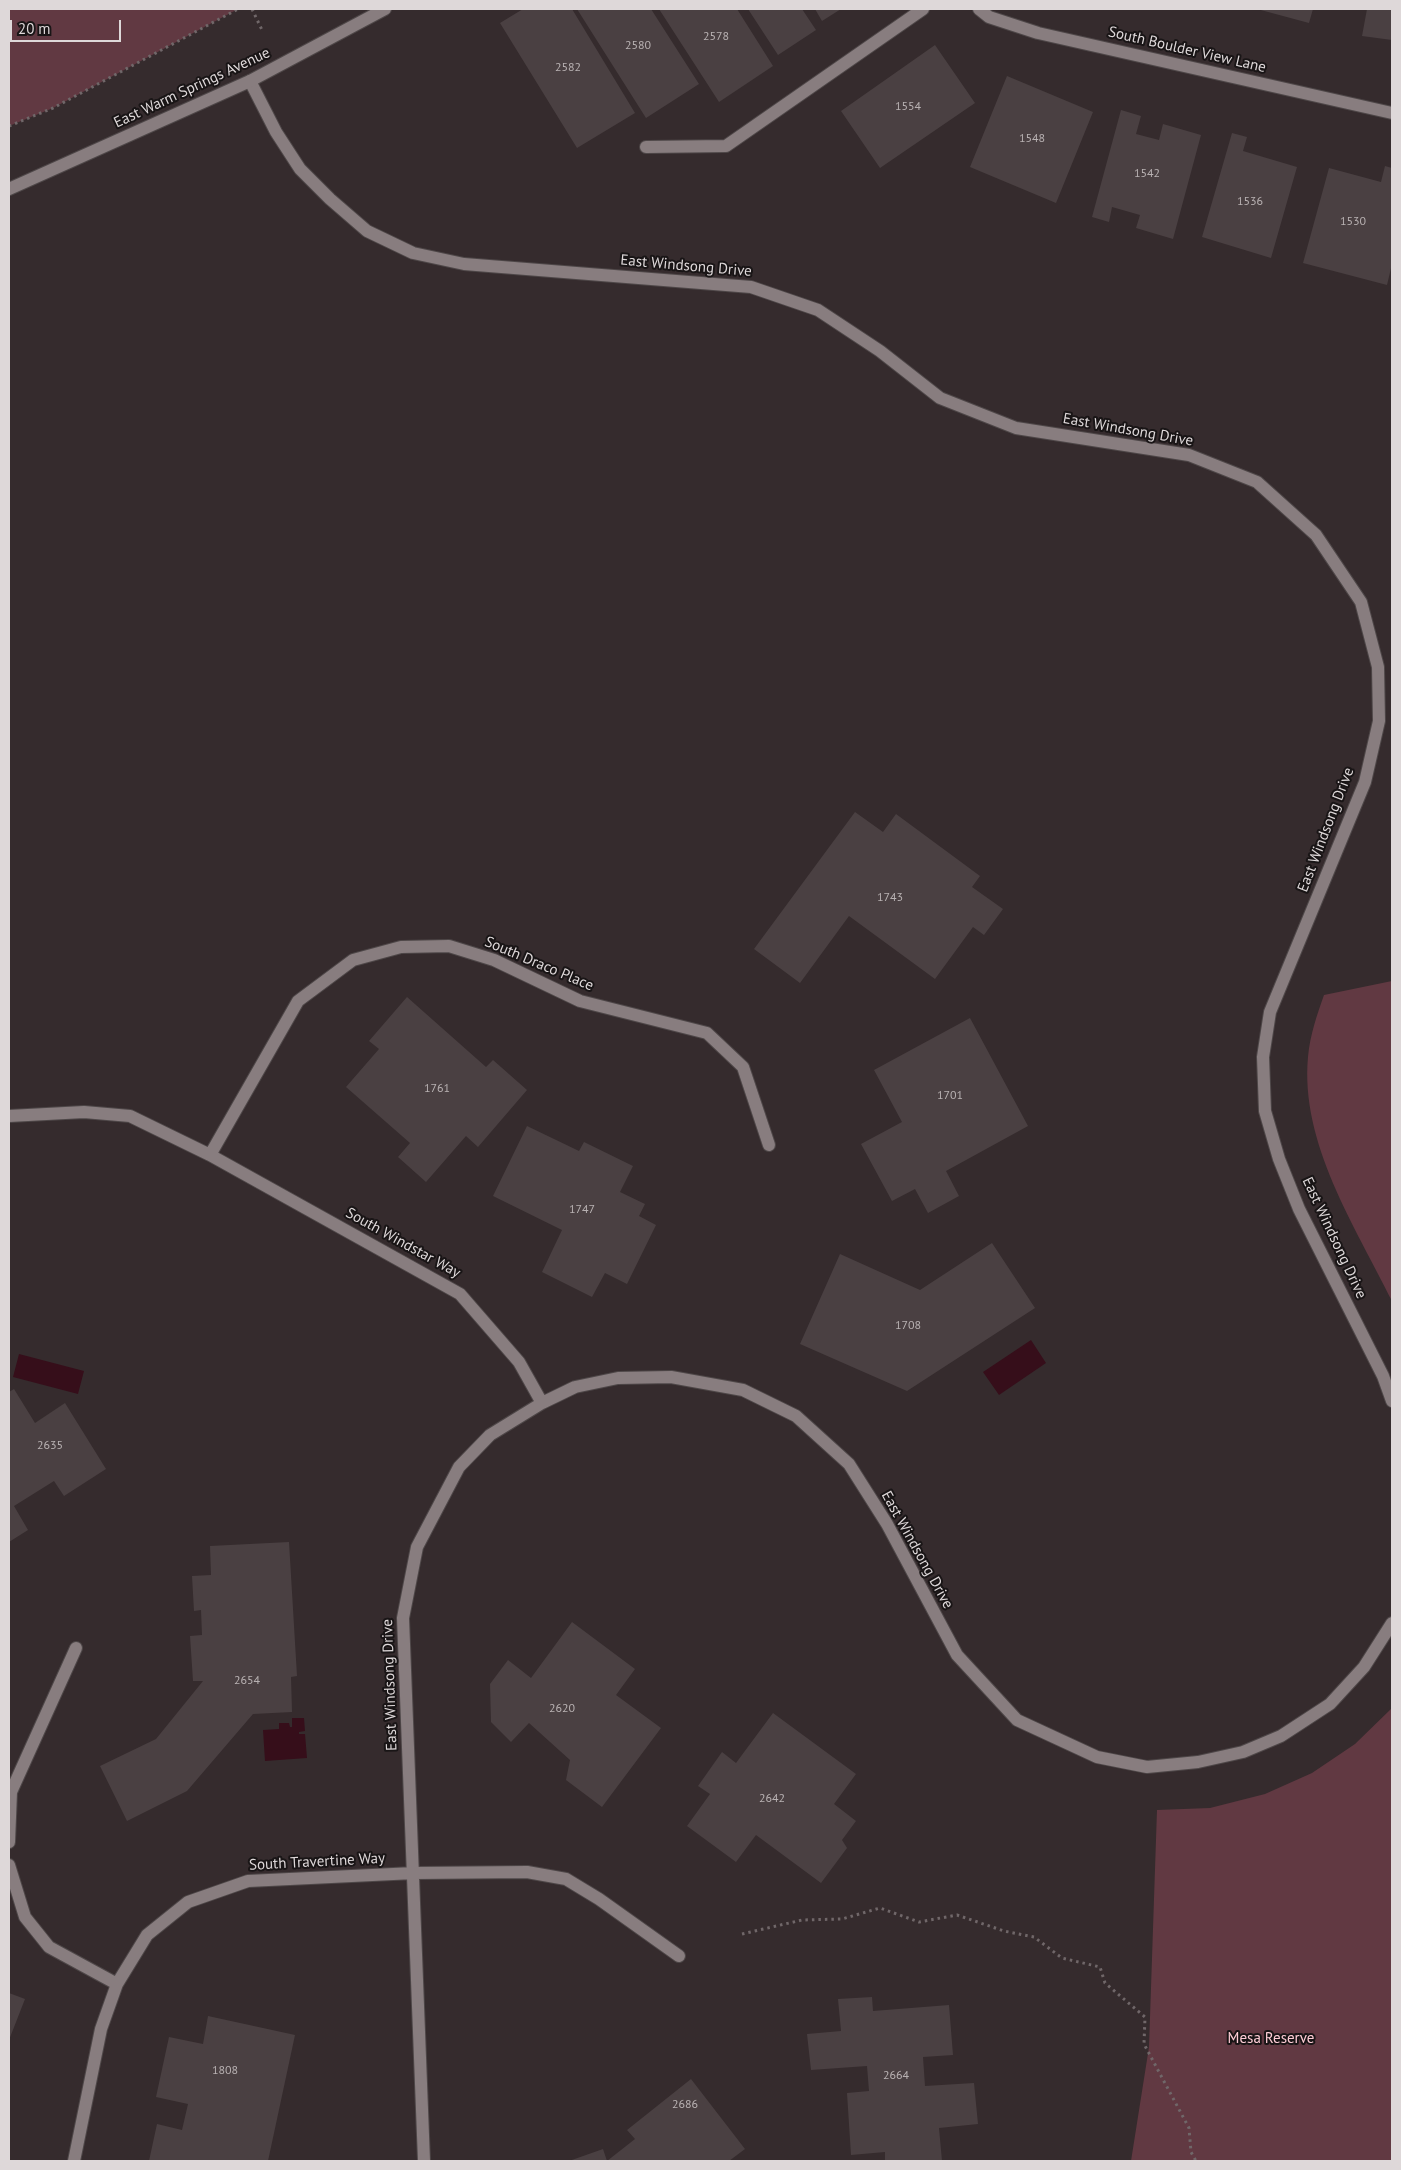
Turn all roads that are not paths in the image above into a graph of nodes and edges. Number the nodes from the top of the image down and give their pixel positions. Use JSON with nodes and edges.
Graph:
{"nodes":[{"id":1,"x":385,"y":9,"type":"edge"},
{"id":2,"x":923,"y":9,"type":"edge"},
{"id":3,"x":979,"y":9,"type":"edge"},
{"id":4,"x":250,"y":81,"type":"junction"},
{"id":5,"x":1392,"y":113,"type":"edge"},
{"id":6,"x":646,"y":147,"type":"dead end"},
{"id":7,"x":9,"y":190,"type":"edge"},
{"id":8,"x":9,"y":1116,"type":"edge"},
{"id":9,"x":769,"y":1145,"type":"dead end"},
{"id":10,"x":210,"y":1155,"type":"junction"},
{"id":11,"x":1392,"y":1401,"type":"edge"},
{"id":12,"x":542,"y":1402,"type":"junction"},
{"id":13,"x":1392,"y":1623,"type":"edge"},
{"id":14,"x":76,"y":1648,"type":"dead end"},
{"id":15,"x":9,"y":1842,"type":"edge"},
{"id":16,"x":9,"y":1865,"type":"edge"},
{"id":17,"x":414,"y":1873,"type":"junction"},
{"id":18,"x":679,"y":1956,"type":"dead end"},
{"id":19,"x":117,"y":1984,"type":"junction"},
{"id":20,"x":74,"y":2161,"type":"edge"},
{"id":21,"x":424,"y":2161,"type":"edge"}],
"edges":[{"from":1,"to":4,"type":"street","name":"East Warm Springs Avenue"},
{"from":2,"to":6,"type":"street"},
{"from":3,"to":5,"type":"street","name":"South Boulder View Lane"},
{"from":4,"to":7,"type":"street","name":"East Warm Springs Avenue"},
{"from":4,"to":11,"type":"street","name":"East Windsong Drive"},
{"from":8,"to":10,"type":"street","name":"South Windstar Way"},
{"from":9,"to":10,"type":"street","name":"South Draco Place"},
{"from":10,"to":12,"type":"street","name":"South Windstar Way"},
{"from":12,"to":13,"type":"street","name":"East Windsong Drive"},
{"from":12,"to":17,"type":"street","name":"East Windsong Drive"},
{"from":14,"to":15,"type":"street"},
{"from":16,"to":19,"type":"street"},
{"from":17,"to":18,"type":"street"},
{"from":17,"to":19,"type":"street","name":"South Travertine Way"},
{"from":17,"to":21,"type":"street","name":"East Windsong Drive"},
{"from":19,"to":20,"type":"street","name":"South Travertine Way"}]}
